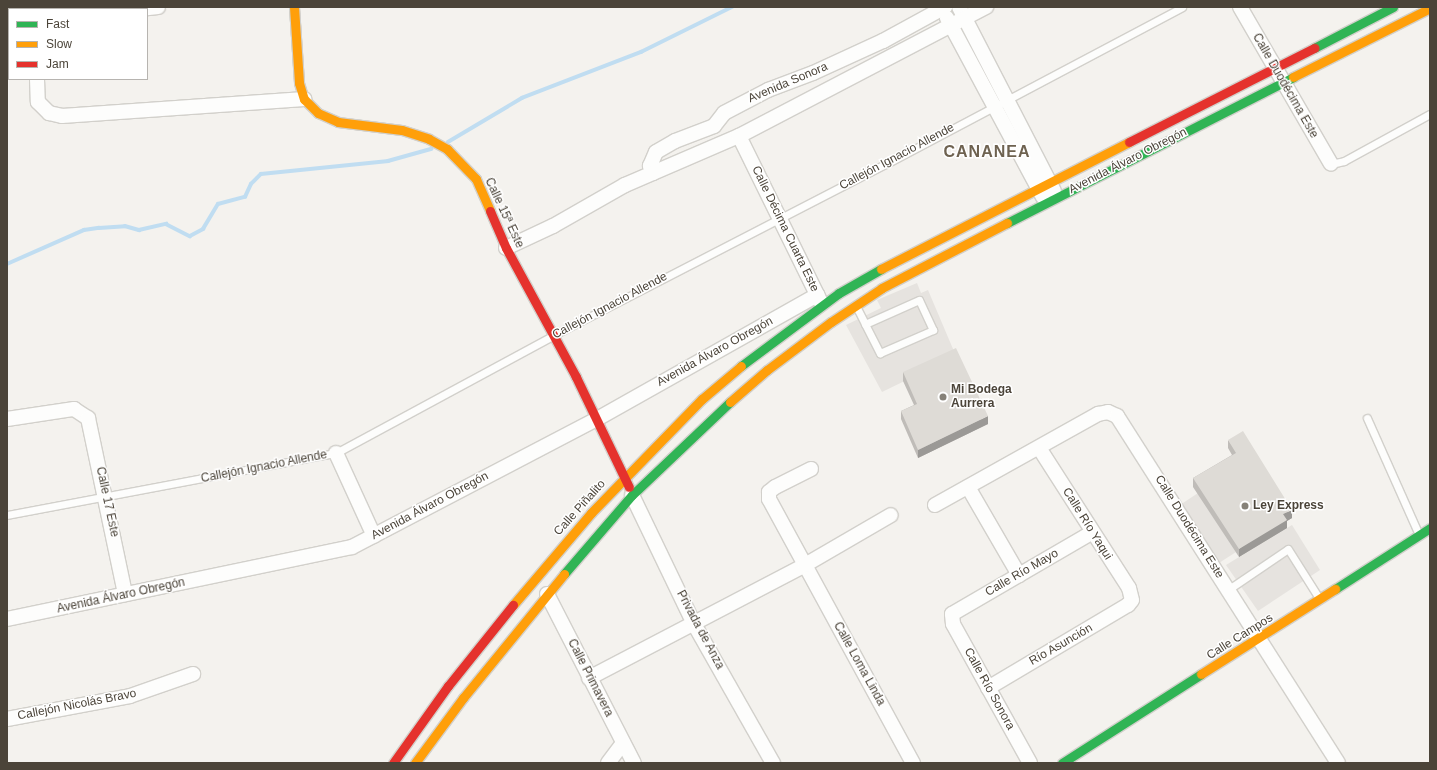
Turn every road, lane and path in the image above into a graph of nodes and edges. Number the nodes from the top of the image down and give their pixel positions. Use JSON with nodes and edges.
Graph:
{"nodes":[{"id":1,"x":158,"y":7,"type":"edge"},
{"id":2,"x":294,"y":7,"type":"edge"},
{"id":3,"x":986,"y":7,"type":"edge"},
{"id":4,"x":1182,"y":7,"type":"edge"},
{"id":5,"x":1240,"y":7,"type":"edge"},
{"id":6,"x":1393,"y":7,"type":"edge"},
{"id":7,"x":148,"y":8,"type":"edge"},
{"id":8,"x":943,"y":8,"type":"edge"},
{"id":9,"x":1430,"y":8,"type":"edge"},
{"id":10,"x":962,"y":12,"type":"edge"},
{"id":11,"x":951,"y":26,"type":"junction"},
{"id":12,"x":1274,"y":68,"type":"junction"},
{"id":13,"x":1284,"y":83,"type":"junction"},
{"id":14,"x":37,"y":85,"type":"edge"},
{"id":15,"x":304,"y":99,"type":"junction"},
{"id":16,"x":1006,"y":99,"type":"junction"},
{"id":17,"x":993,"y":106,"type":"junction"},
{"id":18,"x":1430,"y":114,"type":"edge"},
{"id":19,"x":739,"y":136,"type":"junction"},
{"id":20,"x":1331,"y":164,"type":"joint"},
{"id":21,"x":654,"y":173,"type":"junction"},
{"id":22,"x":1043,"y":184,"type":"junction"},
{"id":23,"x":1051,"y":199,"type":"junction"},
{"id":24,"x":779,"y":218,"type":"junction"},
{"id":25,"x":506,"y":248,"type":"junction"},
{"id":26,"x":820,"y":300,"type":"junction"},
{"id":27,"x":856,"y":306,"type":"junction"},
{"id":28,"x":831,"y":322,"type":"junction"},
{"id":29,"x":865,"y":324,"type":"junction"},
{"id":30,"x":554,"y":335,"type":"junction"},
{"id":31,"x":1367,"y":418,"type":"dead end"},
{"id":32,"x":7,"y":419,"type":"edge"},
{"id":33,"x":597,"y":419,"type":"junction"},
{"id":34,"x":1039,"y":448,"type":"junction"},
{"id":35,"x":336,"y":453,"type":"junction"},
{"id":36,"x":811,"y":469,"type":"dead end"},
{"id":37,"x":624,"y":477,"type":"junction"},
{"id":38,"x":968,"y":487,"type":"junction"},
{"id":39,"x":632,"y":495,"type":"junction"},
{"id":40,"x":106,"y":497,"type":"junction"},
{"id":41,"x":935,"y":505,"type":"dead end"},
{"id":42,"x":7,"y":515,"type":"edge"},
{"id":43,"x":891,"y":515,"type":"dead end"},
{"id":44,"x":1430,"y":528,"type":"edge"},
{"id":45,"x":1092,"y":533,"type":"junction"},
{"id":46,"x":1419,"y":535,"type":"junction"},
{"id":47,"x":374,"y":536,"type":"junction"},
{"id":48,"x":805,"y":565,"type":"junction"},
{"id":49,"x":1019,"y":575,"type":"junction"},
{"id":50,"x":1229,"y":589,"type":"junction"},
{"id":51,"x":125,"y":594,"type":"junction"},
{"id":52,"x":547,"y":594,"type":"junction"},
{"id":53,"x":1132,"y":600,"type":"joint"},
{"id":54,"x":1320,"y":600,"type":"junction"},
{"id":55,"x":952,"y":614,"type":"joint"},
{"id":56,"x":7,"y":619,"type":"edge"},
{"id":57,"x":694,"y":624,"type":"junction"},
{"id":58,"x":1260,"y":639,"type":"junction"},
{"id":59,"x":193,"y":674,"type":"dead end"},
{"id":60,"x":590,"y":678,"type":"junction"},
{"id":61,"x":988,"y":688,"type":"junction"},
{"id":62,"x":7,"y":719,"type":"edge"},
{"id":63,"x":623,"y":743,"type":"junction"},
{"id":64,"x":393,"y":763,"type":"edge"},
{"id":65,"x":415,"y":763,"type":"edge"},
{"id":66,"x":608,"y":763,"type":"edge"},
{"id":67,"x":634,"y":763,"type":"edge"},
{"id":68,"x":773,"y":763,"type":"edge"},
{"id":69,"x":913,"y":763,"type":"edge"},
{"id":70,"x":1030,"y":763,"type":"edge"},
{"id":71,"x":1062,"y":763,"type":"edge"},
{"id":72,"x":1338,"y":763,"type":"edge"}],
"edges":[{"from":1,"to":7,"type":"street"},
{"from":2,"to":15,"type":"main road"},
{"from":3,"to":10,"type":"street"},
{"from":4,"to":16,"type":"lane","name":"Callejón Ignacio Allende"},
{"from":5,"to":12,"type":"street","name":"Calle Duodécima Este"},
{"from":6,"to":12,"type":"main road","name":"Avenida Álvaro Obregón"},
{"from":8,"to":11,"type":"street"},
{"from":8,"to":21,"type":"street","name":"Avenida Sonora"},
{"from":9,"to":13,"type":"main road","name":"Avenida Álvaro Obregón"},
{"from":10,"to":11,"type":"street"},
{"from":10,"to":16,"type":"street"},
{"from":11,"to":17,"type":"street"},
{"from":11,"to":19,"type":"street"},
{"from":12,"to":13,"type":"street","name":"Calle Duodécima Este"},
{"from":12,"to":22,"type":"main road","name":"Avenida Álvaro Obregón"},
{"from":13,"to":20,"type":"street","name":"Calle Duodécima Este"},
{"from":13,"to":23,"type":"main road","name":"Avenida Álvaro Obregón"},
{"from":14,"to":15,"type":"street"},
{"from":15,"to":25,"type":"main road","name":"Calle 15ª Este"},
{"from":16,"to":17,"type":"lane","name":"Callejón Ignacio Allende"},
{"from":16,"to":22,"type":"street"},
{"from":17,"to":22,"type":"street"},
{"from":17,"to":24,"type":"lane","name":"Callejón Ignacio Allende"},
{"from":18,"to":20,"type":"lane"},
{"from":19,"to":21,"type":"street"},
{"from":19,"to":24,"type":"street","name":"Calle Décima Cuarta Este"},
{"from":21,"to":25,"type":"street"},
{"from":22,"to":23,"type":"street"},
{"from":22,"to":26,"type":"main road","name":"Avenida Álvaro Obregón"},
{"from":23,"to":27,"type":"main road","name":"Avenida Álvaro Obregón"},
{"from":24,"to":26,"type":"street","name":"Calle Décima Cuarta Este"},
{"from":24,"to":30,"type":"lane","name":"Callejón Ignacio Allende"},
{"from":25,"to":30,"type":"main road","name":"Calle 15ª Este"},
{"from":26,"to":28,"type":"street","name":"Calle Décima Cuarta Este"},
{"from":26,"to":33,"type":"street","name":"Avenida Álvaro Obregón"},
{"from":26,"to":37,"type":"main road","name":"Calle Piñalito"},
{"from":27,"to":28,"type":"main road","name":"Avenida Álvaro Obregón"},
{"from":27,"to":29,"type":"lane"},
{"from":28,"to":39,"type":"main road"},
{"from":29,"to":29,"type":"lane"},
{"from":30,"to":33,"type":"main road","name":"Calle 15ª Este"},
{"from":30,"to":35,"type":"lane","name":"Callejón Ignacio Allende"},
{"from":31,"to":46,"type":"lane"},
{"from":32,"to":40,"type":"street","name":"Calle 17 Este"},
{"from":33,"to":37,"type":"main road","name":"Calle 15ª Este"},
{"from":33,"to":47,"type":"street","name":"Avenida Álvaro Obregón"},
{"from":34,"to":38,"type":"street"},
{"from":34,"to":45,"type":"street","name":"Calle Río Yaqui"},
{"from":34,"to":50,"type":"street","name":"Calle Duodécima Este"},
{"from":35,"to":40,"type":"lane","name":"Callejón Ignacio Allende"},
{"from":35,"to":47,"type":"street"},
{"from":36,"to":48,"type":"street","name":"Calle Loma Linda"},
{"from":37,"to":39,"type":"main road","name":"Calle 15ª Este"},
{"from":37,"to":64,"type":"main road","name":"Calle Piñalito"},
{"from":38,"to":41,"type":"street"},
{"from":38,"to":49,"type":"street"},
{"from":39,"to":52,"type":"main road"},
{"from":39,"to":57,"type":"street","name":"Privada de Anza"},
{"from":40,"to":42,"type":"lane","name":"Callejón Ignacio Allende"},
{"from":40,"to":51,"type":"street","name":"Calle 17 Este"},
{"from":43,"to":48,"type":"street"},
{"from":44,"to":46,"type":"main road","name":"Calle Campos"},
{"from":45,"to":49,"type":"street","name":"Calle Río Mayo"},
{"from":45,"to":53,"type":"street","name":"Calle Río Yaqui"},
{"from":46,"to":54,"type":"main road","name":"Calle Campos"},
{"from":47,"to":51,"type":"street","name":"Avenida Álvaro Obregón"},
{"from":48,"to":57,"type":"street"},
{"from":48,"to":69,"type":"street","name":"Calle Loma Linda"},
{"from":49,"to":55,"type":"street","name":"Calle Río Mayo"},
{"from":50,"to":54,"type":"lane"},
{"from":50,"to":58,"type":"street","name":"Calle Duodécima Este"},
{"from":51,"to":56,"type":"street","name":"Avenida Álvaro Obregón"},
{"from":52,"to":60,"type":"street","name":"Calle Primavera"},
{"from":52,"to":65,"type":"main road"},
{"from":53,"to":61,"type":"street","name":"Río Asunción"},
{"from":54,"to":58,"type":"main road","name":"Calle Campos"},
{"from":55,"to":61,"type":"street","name":"Calle Río Sonora"},
{"from":57,"to":60,"type":"street"},
{"from":57,"to":68,"type":"street","name":"Privada de Anza"},
{"from":58,"to":71,"type":"main road","name":"Calle Campos"},
{"from":58,"to":72,"type":"street","name":"Calle Duodécima Este"},
{"from":59,"to":62,"type":"street","name":"Callejón Nicolás Bravo"},
{"from":60,"to":63,"type":"street","name":"Calle Primavera"},
{"from":61,"to":70,"type":"street","name":"Calle Río Sonora"},
{"from":63,"to":66,"type":"street"},
{"from":63,"to":67,"type":"street","name":"Calle Primavera"}]}
